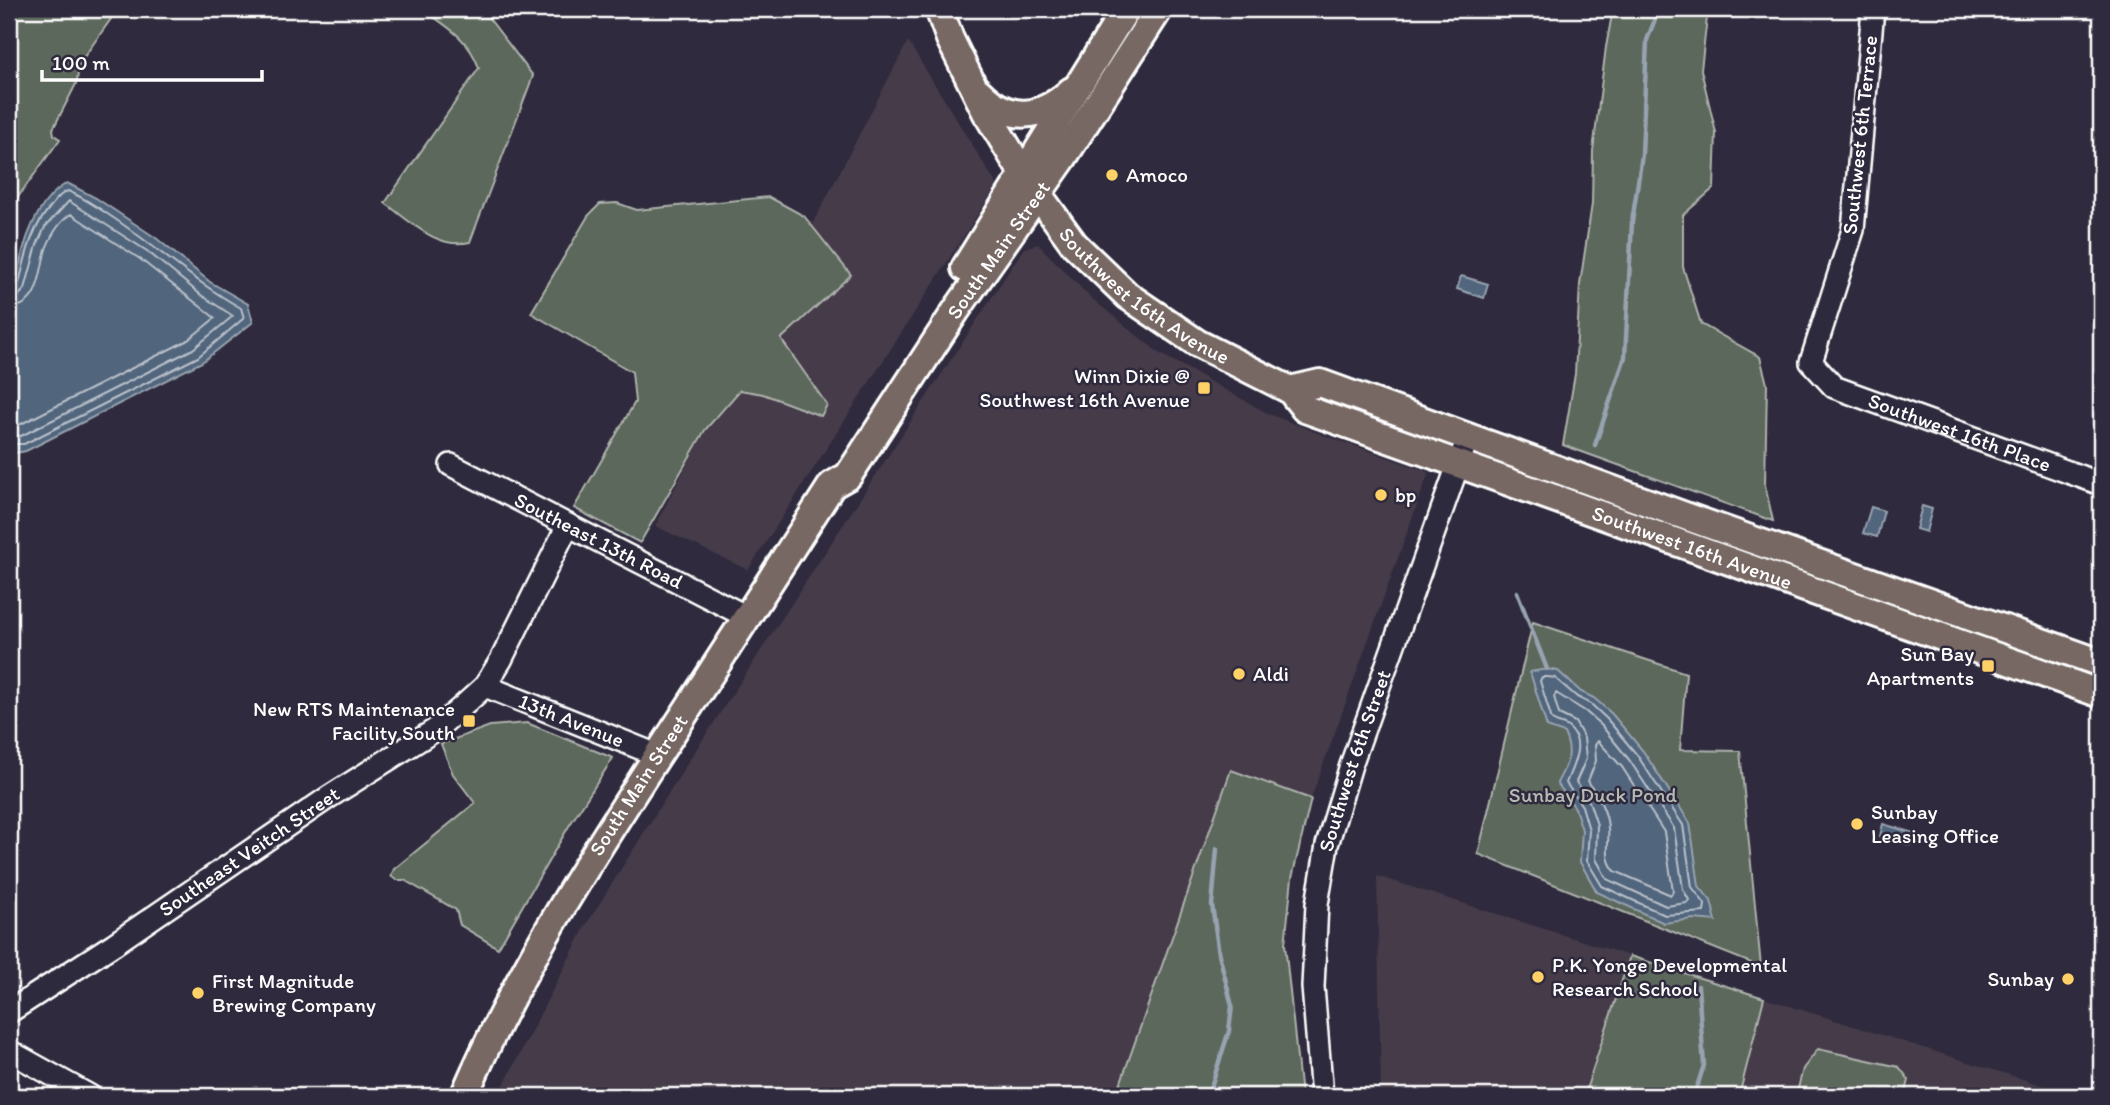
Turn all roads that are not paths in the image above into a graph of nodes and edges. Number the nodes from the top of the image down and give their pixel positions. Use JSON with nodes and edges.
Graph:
{"nodes":[{"id":1,"x":939,"y":9,"type":"edge"},
{"id":2,"x":1126,"y":9,"type":"edge"},
{"id":3,"x":1159,"y":9,"type":"edge"},
{"id":4,"x":1873,"y":9,"type":"edge"},
{"id":5,"x":1080,"y":83,"type":"junction"},
{"id":6,"x":973,"y":86,"type":"junction"},
{"id":7,"x":1031,"y":185,"type":"junction"},
{"id":8,"x":1823,"y":377,"type":"joint"},
{"id":9,"x":1290,"y":390,"type":"junction"},
{"id":10,"x":1468,"y":437,"type":"junction"},
{"id":11,"x":1459,"y":463,"type":"junction"},
{"id":12,"x":451,"y":466,"type":"dead end"},
{"id":13,"x":2101,"y":484,"type":"edge"},
{"id":14,"x":568,"y":526,"type":"junction"},
{"id":15,"x":747,"y":617,"type":"junction"},
{"id":16,"x":2101,"y":663,"type":"edge"},
{"id":17,"x":485,"y":686,"type":"junction"},
{"id":18,"x":2101,"y":694,"type":"edge"},
{"id":19,"x":657,"y":755,"type":"junction"},
{"id":20,"x":9,"y":1012,"type":"edge"},
{"id":21,"x":9,"y":1051,"type":"edge"},
{"id":22,"x":90,"y":1096,"type":"edge"},
{"id":23,"x":464,"y":1096,"type":"edge"},
{"id":24,"x":1322,"y":1096,"type":"edge"}],
"edges":[{"from":1,"to":6,"type":"main road","name":"Southwest 16th Avenue"},
{"from":2,"to":5,"type":"main road","name":"South Main Street"},
{"from":3,"to":7,"type":"main road","name":"South Main Street"},
{"from":4,"to":8,"type":"street","name":"Southwest 6th Terrace"},
{"from":5,"to":6,"type":"main road"},
{"from":5,"to":7,"type":"main road","name":"South Main Street"},
{"from":6,"to":7,"type":"main road","name":"Southwest 16th Avenue"},
{"from":7,"to":9,"type":"main road","name":"Southwest 16th Avenue"},
{"from":7,"to":15,"type":"main road","name":"South Main Street"},
{"from":8,"to":13,"type":"street","name":"Southwest 16th Place"},
{"from":9,"to":10,"type":"main road","name":"Southwest 16th Avenue"},
{"from":9,"to":11,"type":"main road","name":"Southwest 16th Avenue"},
{"from":10,"to":11,"type":"street","name":"Southwest 6th Street"},
{"from":10,"to":16,"type":"main road","name":"Southwest 16th Avenue"},
{"from":11,"to":18,"type":"main road","name":"Southwest 16th Avenue"},
{"from":11,"to":24,"type":"street","name":"Southwest 6th Street"},
{"from":12,"to":14,"type":"street","name":"Southeast 13th Road"},
{"from":14,"to":15,"type":"street","name":"Southeast 13th Road"},
{"from":14,"to":17,"type":"street","name":"Southeast Veitch Street"},
{"from":15,"to":19,"type":"main road","name":"South Main Street"},
{"from":17,"to":19,"type":"street","name":"13th Avenue"},
{"from":17,"to":20,"type":"street","name":"Southeast Veitch Street"},
{"from":19,"to":23,"type":"main road","name":"South Main Street"},
{"from":21,"to":22,"type":"street"}]}
